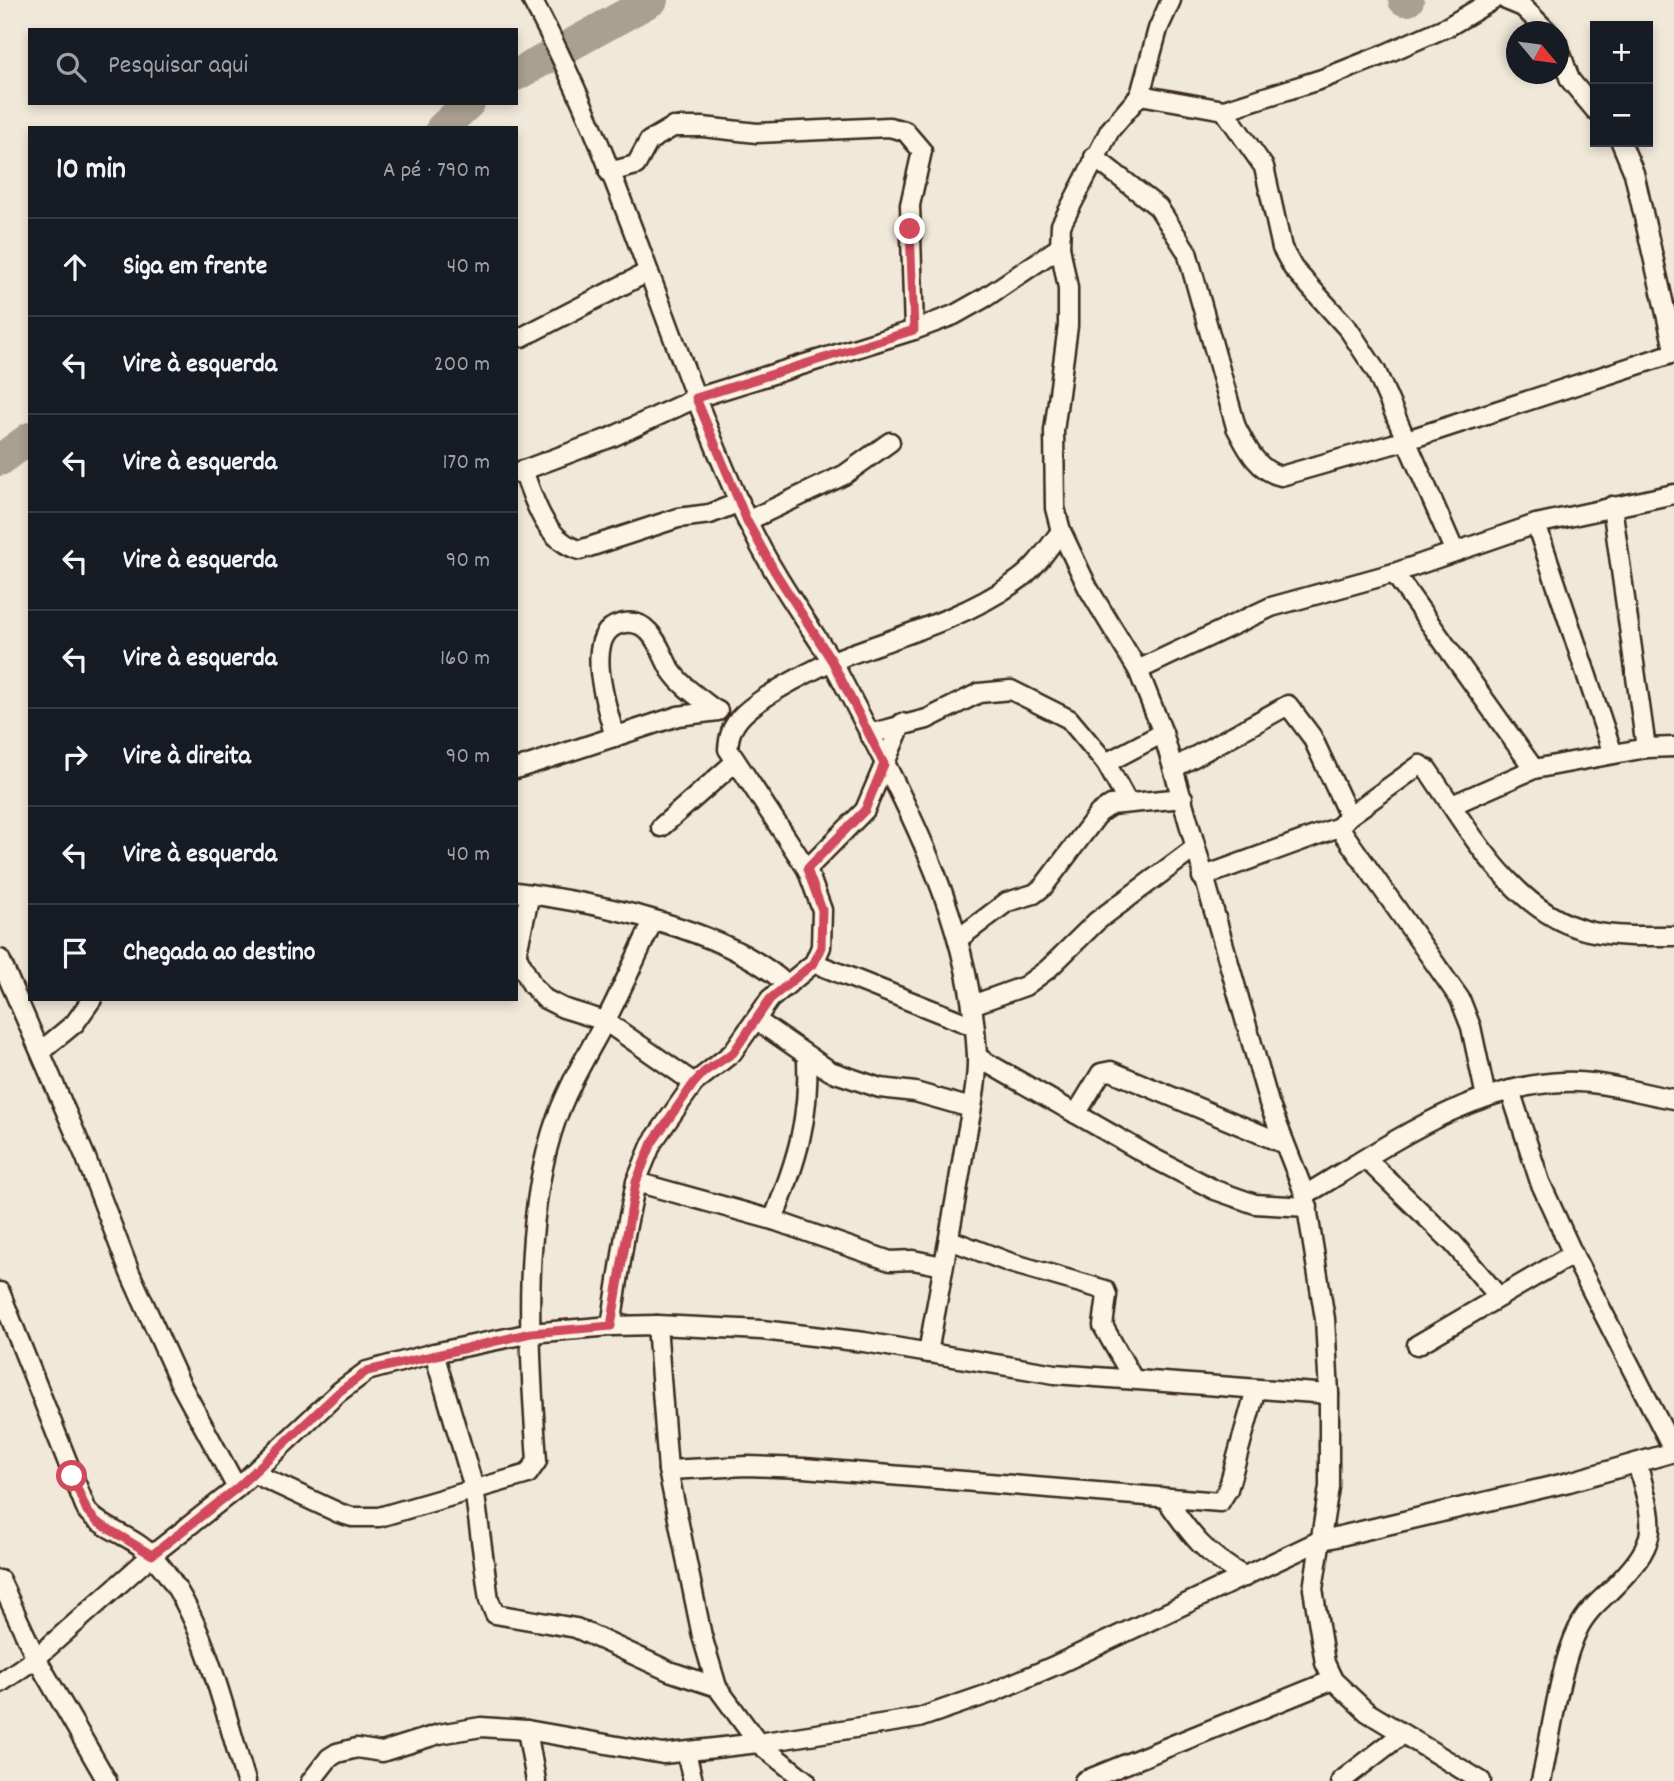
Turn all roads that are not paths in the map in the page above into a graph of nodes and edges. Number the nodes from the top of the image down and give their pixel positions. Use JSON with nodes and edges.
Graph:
{"nodes":[{"id":1,"x":532,"y":0,"type":"edge"},
{"id":2,"x":1171,"y":0,"type":"edge"},
{"id":3,"x":1493,"y":0,"type":"edge"},
{"id":4,"x":1506,"y":0,"type":"edge"},
{"id":5,"x":1537,"y":21,"type":"edge"},
{"id":6,"x":1569,"y":71,"type":"edge"},
{"id":7,"x":1140,"y":95,"type":"junction"},
{"id":8,"x":1590,"y":105,"type":"edge"},
{"id":9,"x":1224,"y":110,"type":"junction"},
{"id":10,"x":1623,"y":147,"type":"edge"},
{"id":11,"x":1094,"y":157,"type":"junction"},
{"id":12,"x":609,"y":172,"type":"junction"},
{"id":13,"x":1059,"y":247,"type":"junction"},
{"id":14,"x":648,"y":272,"type":"junction"},
{"id":15,"x":914,"y":330,"type":"junction"},
{"id":16,"x":522,"y":337,"type":"dead end"},
{"id":17,"x":1674,"y":351,"type":"edge"},
{"id":18,"x":696,"y":398,"type":"junction"},
{"id":19,"x":1407,"y":440,"type":"junction"},
{"id":20,"x":890,"y":442,"type":"dead end"},
{"id":21,"x":520,"y":472,"type":"edge"},
{"id":22,"x":1674,"y":494,"type":"edge"},
{"id":23,"x":740,"y":502,"type":"junction"},
{"id":24,"x":1612,"y":506,"type":"junction"},
{"id":25,"x":747,"y":521,"type":"junction"},
{"id":26,"x":1536,"y":524,"type":"junction"},
{"id":27,"x":1061,"y":531,"type":"junction"},
{"id":28,"x":1454,"y":550,"type":"junction"},
{"id":29,"x":1394,"y":573,"type":"junction"},
{"id":30,"x":832,"y":661,"type":"junction"},
{"id":31,"x":1138,"y":670,"type":"junction"},
{"id":32,"x":714,"y":709,"type":"junction"},
{"id":33,"x":738,"y":719,"type":"junction"},
{"id":34,"x":902,"y":723,"type":"junction"},
{"id":35,"x":1163,"y":733,"type":"junction"},
{"id":36,"x":869,"y":734,"type":"junction"},
{"id":37,"x":615,"y":737,"type":"junction"},
{"id":38,"x":1674,"y":747,"type":"edge"},
{"id":39,"x":1646,"y":748,"type":"junction"},
{"id":40,"x":1612,"y":754,"type":"junction"},
{"id":41,"x":734,"y":763,"type":"junction"},
{"id":42,"x":1106,"y":763,"type":"junction"},
{"id":43,"x":884,"y":764,"type":"junction"},
{"id":44,"x":518,"y":768,"type":"edge"},
{"id":45,"x":1174,"y":768,"type":"junction"},
{"id":46,"x":1534,"y":769,"type":"junction"},
{"id":47,"x":1183,"y":799,"type":"junction"},
{"id":48,"x":1128,"y":803,"type":"junction"},
{"id":49,"x":1452,"y":805,"type":"junction"},
{"id":50,"x":1344,"y":822,"type":"junction"},
{"id":51,"x":661,"y":827,"type":"dead end"},
{"id":52,"x":1195,"y":848,"type":"junction"},
{"id":53,"x":807,"y":869,"type":"junction"},
{"id":54,"x":1202,"y":877,"type":"junction"},
{"id":55,"x":523,"y":893,"type":"edge"},
{"id":56,"x":653,"y":921,"type":"junction"},
{"id":57,"x":1674,"y":936,"type":"edge"},
{"id":58,"x":957,"y":939,"type":"junction"},
{"id":59,"x":518,"y":946,"type":"edge"},
{"id":60,"x":518,"y":958,"type":"edge"},
{"id":61,"x":0,"y":959,"type":"edge"},
{"id":62,"x":814,"y":963,"type":"junction"},
{"id":63,"x":786,"y":984,"type":"junction"},
{"id":64,"x":91,"y":1001,"type":"edge"},
{"id":65,"x":972,"y":1005,"type":"junction"},
{"id":66,"x":756,"y":1020,"type":"junction"},
{"id":67,"x":605,"y":1021,"type":"junction"},
{"id":68,"x":973,"y":1026,"type":"junction"},
{"id":69,"x":41,"y":1051,"type":"junction"},
{"id":70,"x":977,"y":1057,"type":"junction"},
{"id":71,"x":807,"y":1058,"type":"junction"},
{"id":72,"x":694,"y":1083,"type":"junction"},
{"id":73,"x":1510,"y":1090,"type":"junction"},
{"id":74,"x":1486,"y":1097,"type":"junction"},
{"id":75,"x":1674,"y":1099,"type":"edge"},
{"id":76,"x":971,"y":1108,"type":"junction"},
{"id":77,"x":1076,"y":1114,"type":"junction"},
{"id":78,"x":1282,"y":1143,"type":"junction"},
{"id":79,"x":1366,"y":1159,"type":"junction"},
{"id":80,"x":636,"y":1182,"type":"junction"},
{"id":81,"x":1306,"y":1201,"type":"junction"},
{"id":82,"x":773,"y":1220,"type":"junction"},
{"id":83,"x":950,"y":1240,"type":"junction"},
{"id":84,"x":1573,"y":1254,"type":"junction"},
{"id":85,"x":943,"y":1266,"type":"junction"},
{"id":86,"x":0,"y":1292,"type":"edge"},
{"id":87,"x":1499,"y":1297,"type":"junction"},
{"id":88,"x":657,"y":1325,"type":"junction"},
{"id":89,"x":611,"y":1326,"type":"junction"},
{"id":90,"x":531,"y":1333,"type":"junction"},
{"id":91,"x":1417,"y":1345,"type":"dead end"},
{"id":92,"x":434,"y":1353,"type":"junction"},
{"id":93,"x":928,"y":1353,"type":"junction"},
{"id":94,"x":1133,"y":1380,"type":"junction"},
{"id":95,"x":1255,"y":1388,"type":"junction"},
{"id":96,"x":1329,"y":1394,"type":"junction"},
{"id":97,"x":1674,"y":1452,"type":"edge"},
{"id":98,"x":1637,"y":1463,"type":"junction"},
{"id":99,"x":668,"y":1470,"type":"junction"},
{"id":100,"x":253,"y":1473,"type":"junction"},
{"id":101,"x":237,"y":1488,"type":"junction"},
{"id":102,"x":474,"y":1488,"type":"junction"},
{"id":103,"x":1166,"y":1499,"type":"junction"},
{"id":104,"x":1319,"y":1541,"type":"junction"},
{"id":105,"x":152,"y":1555,"type":"junction"},
{"id":106,"x":1245,"y":1577,"type":"junction"},
{"id":107,"x":0,"y":1580,"type":"edge"},
{"id":108,"x":36,"y":1658,"type":"junction"},
{"id":109,"x":1333,"y":1680,"type":"junction"},
{"id":110,"x":0,"y":1684,"type":"edge"},
{"id":111,"x":716,"y":1687,"type":"junction"},
{"id":112,"x":527,"y":1730,"type":"junction"},
{"id":113,"x":1401,"y":1735,"type":"junction"},
{"id":114,"x":758,"y":1744,"type":"junction"},
{"id":115,"x":686,"y":1752,"type":"junction"},
{"id":116,"x":107,"y":1781,"type":"edge"},
{"id":117,"x":246,"y":1781,"type":"edge"},
{"id":118,"x":311,"y":1781,"type":"edge"},
{"id":119,"x":536,"y":1781,"type":"edge"},
{"id":120,"x":692,"y":1781,"type":"edge"},
{"id":121,"x":806,"y":1781,"type":"edge"},
{"id":122,"x":1084,"y":1781,"type":"edge"},
{"id":123,"x":1341,"y":1781,"type":"edge"},
{"id":124,"x":1481,"y":1781,"type":"edge"},
{"id":125,"x":1541,"y":1781,"type":"edge"}],
"edges":[{"from":1,"to":12,"type":"street"},
{"from":2,"to":7,"type":"street"},
{"from":3,"to":9,"type":"street"},
{"from":4,"to":5,"type":"street"},
{"from":6,"to":8,"type":"street"},
{"from":7,"to":9,"type":"street"},
{"from":7,"to":11,"type":"street"},
{"from":9,"to":19,"type":"street"},
{"from":10,"to":17,"type":"street"},
{"from":11,"to":13,"type":"street"},
{"from":11,"to":19,"type":"street"},
{"from":12,"to":14,"type":"street"},
{"from":12,"to":15,"type":"street"},
{"from":13,"to":15,"type":"street"},
{"from":13,"to":27,"type":"street"},
{"from":14,"to":16,"type":"street"},
{"from":14,"to":18,"type":"street"},
{"from":15,"to":18,"type":"street"},
{"from":17,"to":19,"type":"street"},
{"from":18,"to":21,"type":"street"},
{"from":18,"to":23,"type":"street"},
{"from":19,"to":28,"type":"street"},
{"from":20,"to":25,"type":"street"},
{"from":21,"to":23,"type":"street"},
{"from":22,"to":24,"type":"street"},
{"from":23,"to":25,"type":"street"},
{"from":24,"to":26,"type":"street"},
{"from":24,"to":39,"type":"street"},
{"from":25,"to":30,"type":"street"},
{"from":26,"to":28,"type":"street"},
{"from":26,"to":40,"type":"street"},
{"from":27,"to":30,"type":"street"},
{"from":27,"to":31,"type":"street"},
{"from":28,"to":29,"type":"street"},
{"from":29,"to":31,"type":"street"},
{"from":29,"to":46,"type":"street"},
{"from":30,"to":33,"type":"street"},
{"from":30,"to":36,"type":"street"},
{"from":31,"to":35,"type":"street"},
{"from":32,"to":33,"type":"street"},
{"from":32,"to":37,"type":"street"},
{"from":32,"to":37,"type":"street"},
{"from":33,"to":41,"type":"street"},
{"from":34,"to":36,"type":"street"},
{"from":34,"to":42,"type":"street"},
{"from":34,"to":43,"type":"street"},
{"from":35,"to":42,"type":"street"},
{"from":35,"to":45,"type":"street"},
{"from":36,"to":43,"type":"street"},
{"from":37,"to":44,"type":"street"},
{"from":38,"to":39,"type":"street"},
{"from":39,"to":40,"type":"street"},
{"from":40,"to":46,"type":"street"},
{"from":41,"to":51,"type":"street"},
{"from":41,"to":53,"type":"street"},
{"from":42,"to":48,"type":"street"},
{"from":43,"to":53,"type":"street"},
{"from":43,"to":58,"type":"street"},
{"from":45,"to":47,"type":"street"},
{"from":45,"to":50,"type":"street"},
{"from":46,"to":49,"type":"street"},
{"from":47,"to":48,"type":"street"},
{"from":47,"to":52,"type":"street"},
{"from":48,"to":58,"type":"street"},
{"from":49,"to":50,"type":"street"},
{"from":49,"to":57,"type":"street"},
{"from":50,"to":54,"type":"street"},
{"from":50,"to":74,"type":"street"},
{"from":52,"to":54,"type":"street"},
{"from":52,"to":65,"type":"street"},
{"from":53,"to":62,"type":"street"},
{"from":54,"to":78,"type":"street"},
{"from":55,"to":56,"type":"street"},
{"from":55,"to":59,"type":"street"},
{"from":56,"to":63,"type":"street"},
{"from":56,"to":67,"type":"street"},
{"from":58,"to":65,"type":"street"},
{"from":60,"to":67,"type":"street"},
{"from":61,"to":69,"type":"street"},
{"from":62,"to":63,"type":"street"},
{"from":62,"to":68,"type":"street"},
{"from":63,"to":66,"type":"street"},
{"from":64,"to":69,"type":"street"},
{"from":65,"to":68,"type":"street"},
{"from":66,"to":71,"type":"street"},
{"from":66,"to":72,"type":"street"},
{"from":67,"to":72,"type":"street"},
{"from":67,"to":90,"type":"street"},
{"from":68,"to":70,"type":"street"},
{"from":69,"to":101,"type":"street"},
{"from":70,"to":76,"type":"street"},
{"from":70,"to":77,"type":"street"},
{"from":71,"to":76,"type":"street"},
{"from":71,"to":82,"type":"street"},
{"from":72,"to":80,"type":"street"},
{"from":73,"to":74,"type":"street"},
{"from":73,"to":75,"type":"street"},
{"from":73,"to":84,"type":"street"},
{"from":74,"to":79,"type":"street"},
{"from":76,"to":83,"type":"street"},
{"from":77,"to":78,"type":"street"},
{"from":77,"to":81,"type":"street"},
{"from":78,"to":81,"type":"street"},
{"from":79,"to":81,"type":"street"},
{"from":79,"to":87,"type":"street"},
{"from":80,"to":82,"type":"street"},
{"from":80,"to":89,"type":"street"},
{"from":81,"to":96,"type":"street"},
{"from":82,"to":85,"type":"street"},
{"from":83,"to":85,"type":"street"},
{"from":83,"to":94,"type":"street"},
{"from":84,"to":87,"type":"street"},
{"from":84,"to":97,"type":"street"},
{"from":85,"to":93,"type":"street"},
{"from":86,"to":105,"type":"street"},
{"from":87,"to":91,"type":"street"},
{"from":88,"to":89,"type":"street"},
{"from":88,"to":93,"type":"street"},
{"from":88,"to":99,"type":"street"},
{"from":89,"to":90,"type":"street"},
{"from":90,"to":92,"type":"street"},
{"from":90,"to":102,"type":"street"},
{"from":92,"to":100,"type":"street"},
{"from":92,"to":102,"type":"street"},
{"from":93,"to":94,"type":"street"},
{"from":94,"to":95,"type":"street"},
{"from":95,"to":96,"type":"street"},
{"from":95,"to":103,"type":"street"},
{"from":96,"to":104,"type":"street"},
{"from":97,"to":98,"type":"street"},
{"from":98,"to":104,"type":"street"},
{"from":98,"to":125,"type":"street"},
{"from":99,"to":103,"type":"street"},
{"from":99,"to":111,"type":"street"},
{"from":100,"to":101,"type":"street"},
{"from":100,"to":102,"type":"street"},
{"from":101,"to":105,"type":"street"},
{"from":102,"to":111,"type":"street"},
{"from":103,"to":106,"type":"street"},
{"from":104,"to":106,"type":"street"},
{"from":104,"to":109,"type":"street"},
{"from":105,"to":108,"type":"street"},
{"from":105,"to":117,"type":"street"},
{"from":106,"to":114,"type":"street"},
{"from":107,"to":108,"type":"street"},
{"from":108,"to":110,"type":"street"},
{"from":108,"to":116,"type":"street"},
{"from":109,"to":113,"type":"street"},
{"from":109,"to":122,"type":"street"},
{"from":111,"to":114,"type":"street"},
{"from":112,"to":115,"type":"street"},
{"from":112,"to":118,"type":"street"},
{"from":112,"to":119,"type":"street"},
{"from":113,"to":123,"type":"street"},
{"from":113,"to":124,"type":"street"},
{"from":114,"to":115,"type":"street"},
{"from":114,"to":121,"type":"street"},
{"from":115,"to":120,"type":"street"}]}
